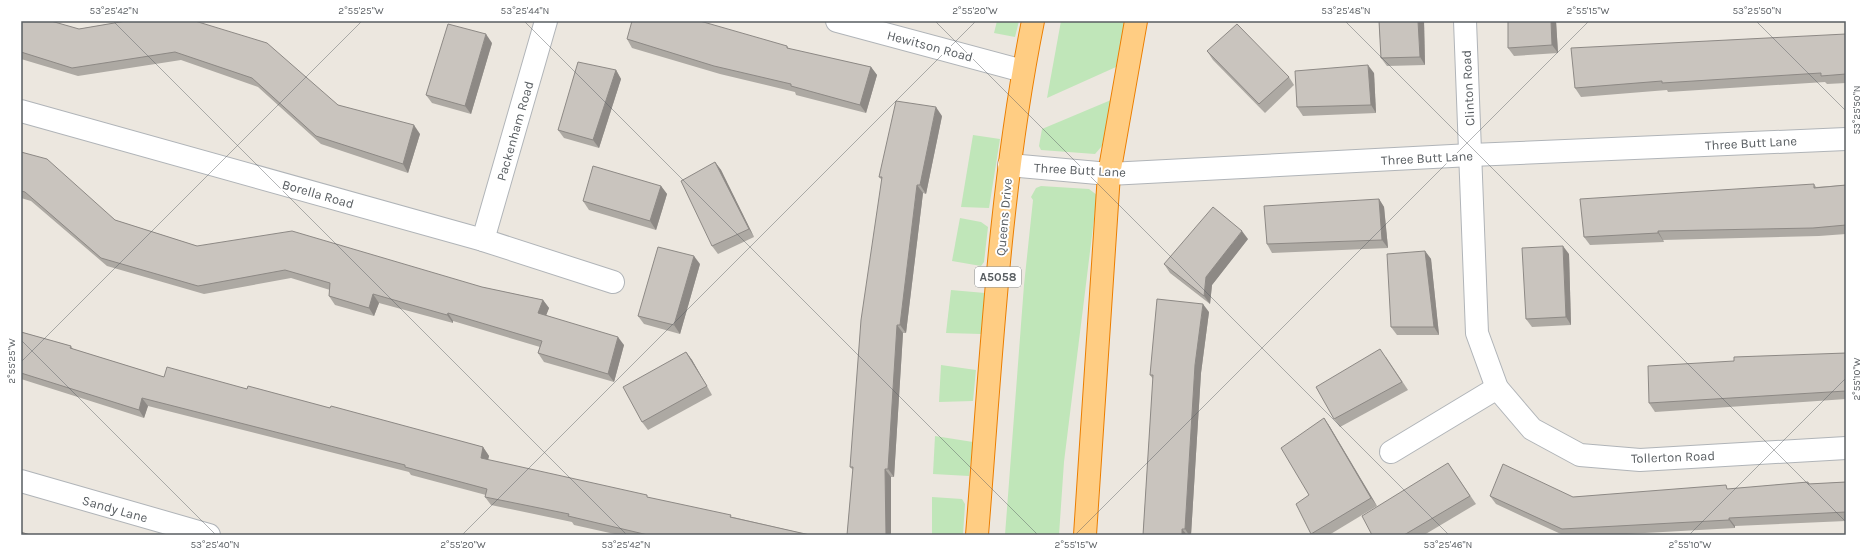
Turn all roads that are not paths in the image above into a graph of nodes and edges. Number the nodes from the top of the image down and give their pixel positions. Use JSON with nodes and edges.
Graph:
{"nodes":[{"id":1,"x":546,"y":21,"type":"edge"},
{"id":2,"x":837,"y":21,"type":"edge"},
{"id":3,"x":1033,"y":21,"type":"edge"},
{"id":4,"x":1136,"y":21,"type":"edge"},
{"id":5,"x":1465,"y":21,"type":"edge"},
{"id":6,"x":1023,"y":71,"type":"junction"},
{"id":7,"x":21,"y":111,"type":"edge"},
{"id":8,"x":1846,"y":139,"type":"edge"},
{"id":9,"x":1471,"y":155,"type":"junction"},
{"id":10,"x":1009,"y":165,"type":"junction"},
{"id":11,"x":1109,"y":174,"type":"junction"},
{"id":12,"x":483,"y":240,"type":"junction"},
{"id":13,"x":614,"y":282,"type":"dead end"},
{"id":14,"x":1497,"y":388,"type":"junction"},
{"id":15,"x":1846,"y":448,"type":"edge"},
{"id":16,"x":1391,"y":452,"type":"dead end"},
{"id":17,"x":21,"y":481,"type":"edge"},
{"id":18,"x":209,"y":535,"type":"edge"},
{"id":19,"x":977,"y":535,"type":"edge"},
{"id":20,"x":1084,"y":535,"type":"edge"}],
"edges":[{"from":1,"to":12,"type":"street","name":"Packenham Road"},
{"from":2,"to":6,"type":"street","name":"Hewitson Road"},
{"from":3,"to":6,"type":"highway","name":"Queens Drive","number":"A5058"},
{"from":4,"to":11,"type":"highway"},
{"from":5,"to":9,"type":"street","name":"Clinton Road"},
{"from":6,"to":10,"type":"highway","name":"Queens Drive","number":"A5058"},
{"from":7,"to":12,"type":"street","name":"Borella Road"},
{"from":8,"to":9,"type":"street","name":"Three Butt Lane"},
{"from":9,"to":11,"type":"street","name":"Three Butt Lane"},
{"from":9,"to":14,"type":"street","name":"Tollerton Road"},
{"from":10,"to":11,"type":"street","name":"Three Butt Lane"},
{"from":10,"to":19,"type":"highway","name":"Queens Drive","number":"A5058"},
{"from":11,"to":20,"type":"highway"},
{"from":12,"to":13,"type":"street","name":"Borella Road"},
{"from":14,"to":15,"type":"street","name":"Tollerton Road"},
{"from":14,"to":16,"type":"street"},
{"from":17,"to":18,"type":"street","name":"Sandy Lane"}]}
